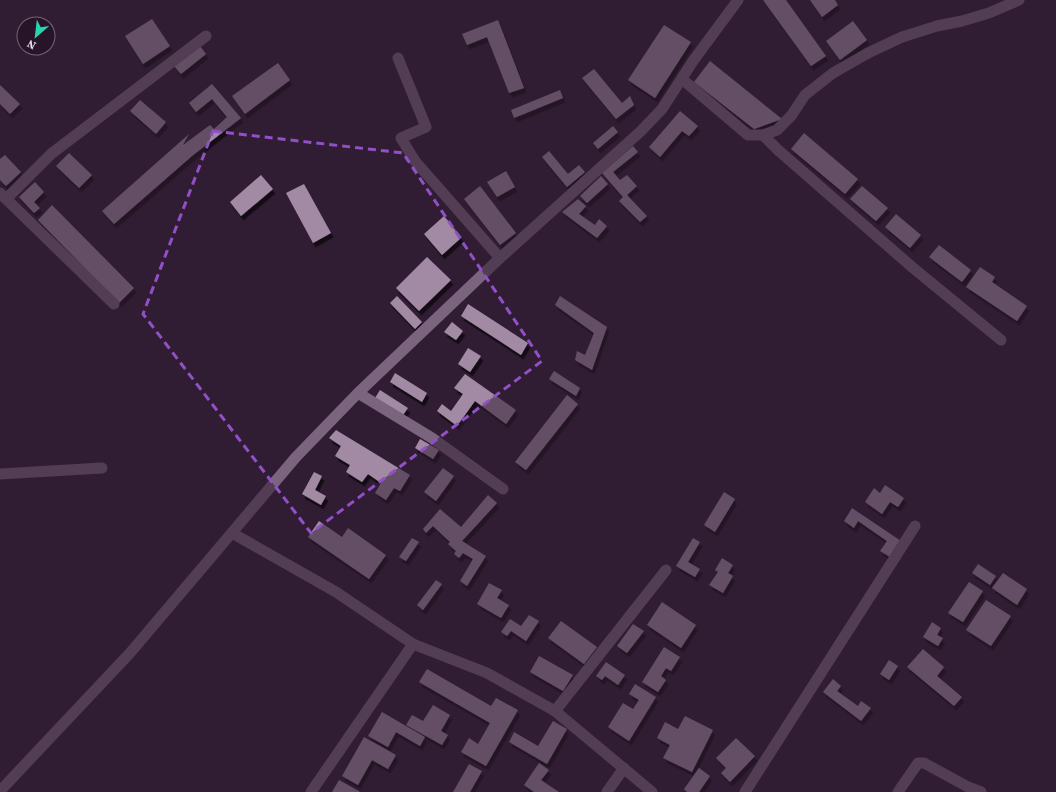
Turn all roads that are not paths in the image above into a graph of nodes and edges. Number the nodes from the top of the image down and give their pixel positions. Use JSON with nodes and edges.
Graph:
{"nodes":[{"id":1,"x":738,"y":0,"type":"edge"},
{"id":2,"x":1019,"y":0,"type":"edge"},
{"id":3,"x":206,"y":36,"type":"dead end"},
{"id":4,"x":398,"y":58,"type":"dead end"},
{"id":5,"x":682,"y":79,"type":"junction"},
{"id":6,"x":763,"y":135,"type":"junction"},
{"id":7,"x":3,"y":196,"type":"edge"},
{"id":8,"x":500,"y":258,"type":"junction"},
{"id":9,"x":114,"y":304,"type":"dead end"},
{"id":10,"x":1001,"y":340,"type":"dead end"},
{"id":11,"x":358,"y":393,"type":"junction"},
{"id":12,"x":102,"y":468,"type":"dead end"},
{"id":13,"x":0,"y":474,"type":"edge"},
{"id":14,"x":503,"y":489,"type":"dead end"},
{"id":15,"x":915,"y":526,"type":"dead end"},
{"id":16,"x":232,"y":533,"type":"junction"},
{"id":17,"x":666,"y":570,"type":"dead end"},
{"id":18,"x":413,"y":644,"type":"junction"},
{"id":19,"x":556,"y":711,"type":"junction"},
{"id":20,"x":624,"y":768,"type":"junction"},
{"id":21,"x":0,"y":790,"type":"edge"},
{"id":22,"x":311,"y":792,"type":"edge"},
{"id":23,"x":607,"y":792,"type":"edge"},
{"id":24,"x":652,"y":792,"type":"edge"},
{"id":25,"x":745,"y":792,"type":"edge"},
{"id":26,"x":898,"y":792,"type":"edge"},
{"id":27,"x":981,"y":792,"type":"edge"}],
"edges":[{"from":1,"to":5,"type":"street"},
{"from":2,"to":6,"type":"street"},
{"from":3,"to":7,"type":"street"},
{"from":4,"to":8,"type":"street"},
{"from":5,"to":6,"type":"street"},
{"from":5,"to":8,"type":"street"},
{"from":6,"to":10,"type":"street"},
{"from":7,"to":9,"type":"street"},
{"from":8,"to":11,"type":"street"},
{"from":11,"to":14,"type":"street"},
{"from":11,"to":16,"type":"street"},
{"from":12,"to":13,"type":"street"},
{"from":15,"to":25,"type":"street"},
{"from":16,"to":18,"type":"street"},
{"from":16,"to":21,"type":"street"},
{"from":17,"to":19,"type":"street"},
{"from":18,"to":19,"type":"street"},
{"from":18,"to":22,"type":"street"},
{"from":19,"to":20,"type":"street"},
{"from":20,"to":23,"type":"street"},
{"from":20,"to":24,"type":"street"},
{"from":26,"to":27,"type":"street"}]}
